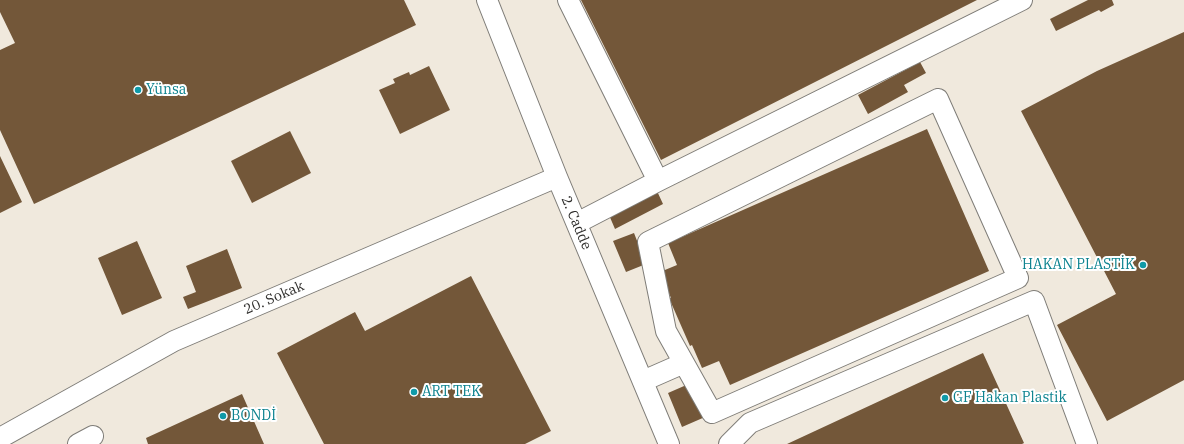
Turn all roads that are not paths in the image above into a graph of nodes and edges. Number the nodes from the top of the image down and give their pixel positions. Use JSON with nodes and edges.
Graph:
{"nodes":[{"id":1,"x":487,"y":0,"type":"edge"},
{"id":2,"x":568,"y":0,"type":"edge"},
{"id":3,"x":1022,"y":0,"type":"edge"},
{"id":4,"x":557,"y":177,"type":"junction"},
{"id":5,"x":658,"y":181,"type":"junction"},
{"id":6,"x":577,"y":223,"type":"junction"},
{"id":7,"x":684,"y":363,"type":"junction"},
{"id":8,"x":643,"y":381,"type":"junction"},
{"id":9,"x":0,"y":438,"type":"edge"},
{"id":10,"x":669,"y":444,"type":"edge"},
{"id":11,"x":729,"y":444,"type":"edge"},
{"id":12,"x":1087,"y":444,"type":"edge"}],
"edges":[{"from":1,"to":4,"type":"street","name":"2. Cadde"},
{"from":2,"to":5,"type":"street"},
{"from":3,"to":5,"type":"street"},
{"from":4,"to":6,"type":"street","name":"2. Cadde"},
{"from":4,"to":9,"type":"street","name":"20. Sokak"},
{"from":5,"to":6,"type":"street"},
{"from":6,"to":8,"type":"street","name":"2. Cadde"},
{"from":7,"to":7,"type":"street"},
{"from":7,"to":8,"type":"street"},
{"from":8,"to":10,"type":"street","name":"2. Cadde"},
{"from":11,"to":12,"type":"street"}]}
